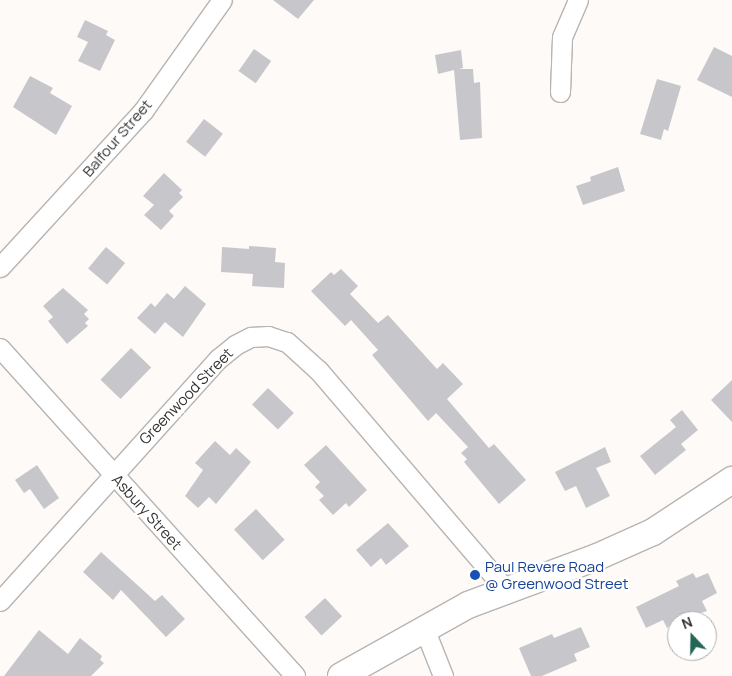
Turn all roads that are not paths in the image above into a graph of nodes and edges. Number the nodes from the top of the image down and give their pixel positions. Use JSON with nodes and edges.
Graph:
{"nodes":[{"id":1,"x":222,"y":0,"type":"edge"},
{"id":2,"x":578,"y":0,"type":"edge"},
{"id":3,"x":560,"y":92,"type":"dead end"},
{"id":4,"x":0,"y":267,"type":"edge"},
{"id":5,"x":0,"y":348,"type":"edge"},
{"id":6,"x":113,"y":474,"type":"junction"},
{"id":7,"x":732,"y":480,"type":"edge"},
{"id":8,"x":506,"y":590,"type":"junction"},
{"id":9,"x":0,"y":601,"type":"edge"},
{"id":10,"x":424,"y":628,"type":"junction"},
{"id":11,"x":295,"y":676,"type":"edge"},
{"id":12,"x":340,"y":676,"type":"edge"},
{"id":13,"x":444,"y":676,"type":"edge"}],
"edges":[{"from":1,"to":4,"type":"street","name":"Balfour Street"},
{"from":2,"to":3,"type":"street"},
{"from":5,"to":6,"type":"street","name":"Asbury Street"},
{"from":6,"to":8,"type":"street","name":"Greenwood Street"},
{"from":6,"to":9,"type":"street","name":"Greenwood Street"},
{"from":6,"to":11,"type":"street","name":"Asbury Street"},
{"from":7,"to":8,"type":"street"},
{"from":8,"to":10,"type":"street"},
{"from":10,"to":12,"type":"street"},
{"from":10,"to":13,"type":"street"}]}
